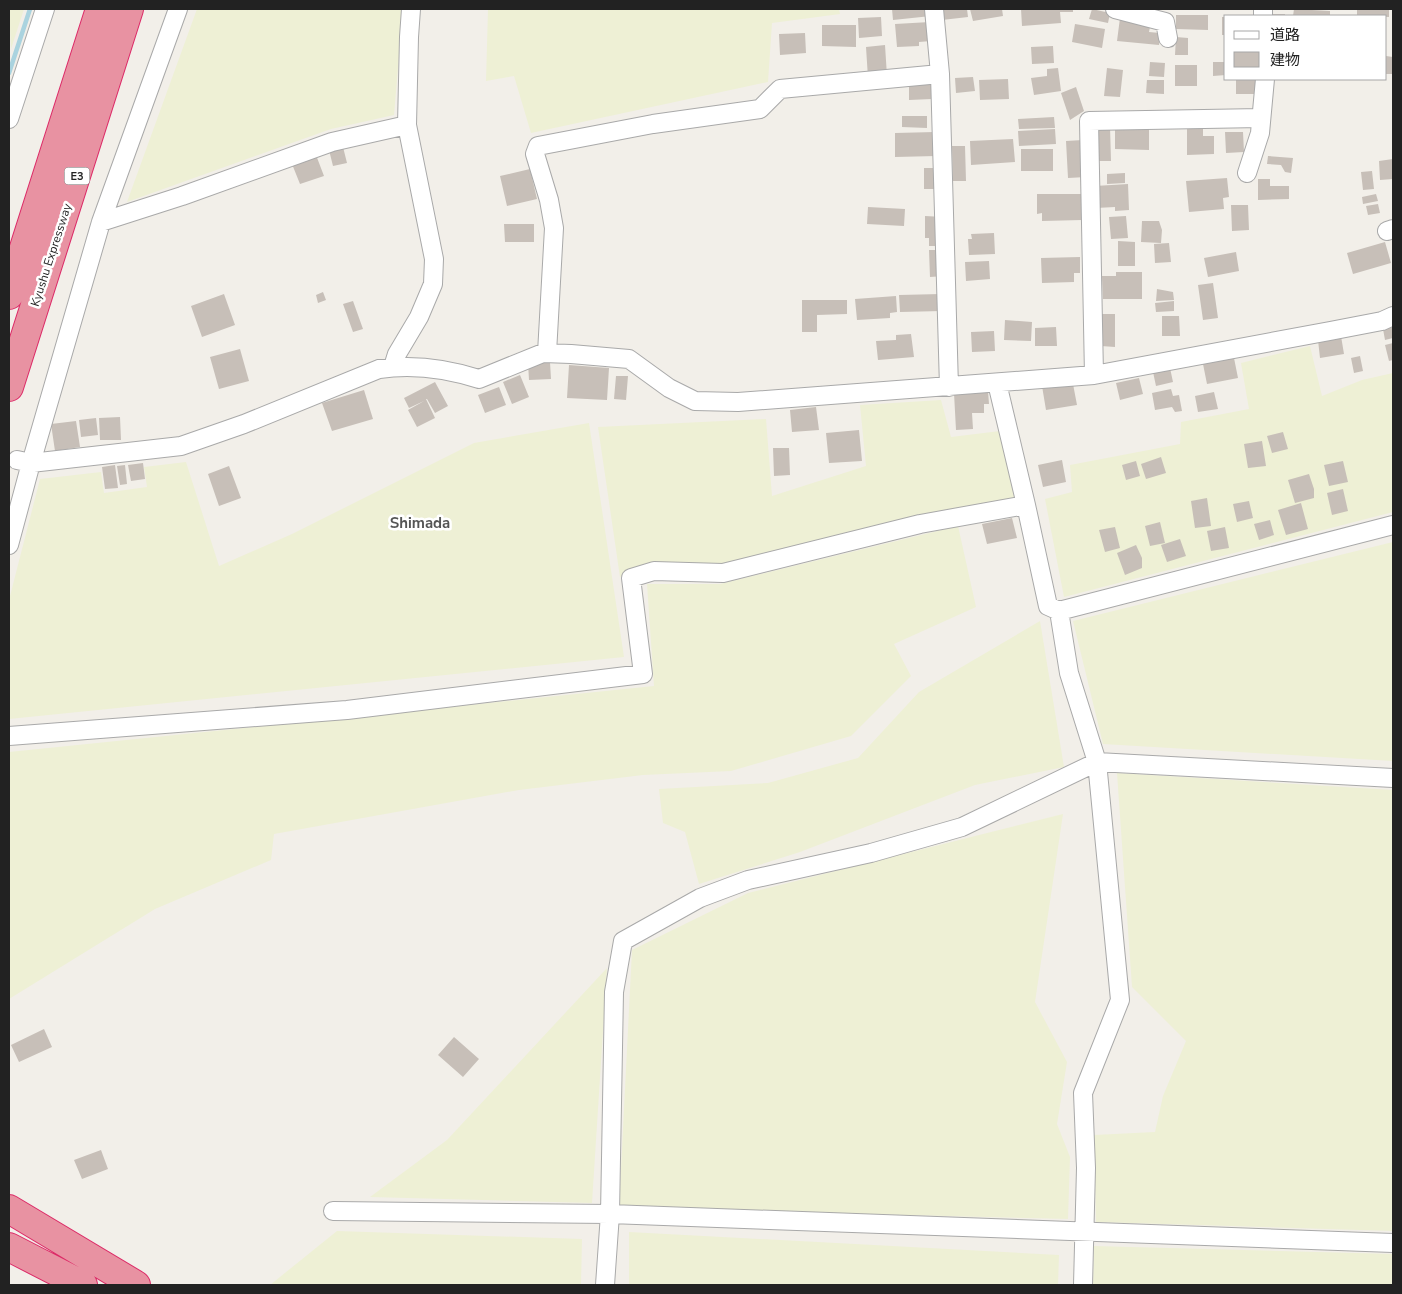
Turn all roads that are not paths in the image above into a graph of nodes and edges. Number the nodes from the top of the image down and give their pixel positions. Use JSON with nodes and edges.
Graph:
{"nodes":[{"id":1,"x":45,"y":9,"type":"edge"},
{"id":2,"x":100,"y":9,"type":"edge"},
{"id":3,"x":129,"y":9,"type":"edge"},
{"id":4,"x":178,"y":9,"type":"edge"},
{"id":5,"x":411,"y":9,"type":"edge"},
{"id":6,"x":934,"y":9,"type":"edge"},
{"id":7,"x":1115,"y":9,"type":"edge"},
{"id":8,"x":1168,"y":38,"type":"dead end"},
{"id":9,"x":940,"y":74,"type":"junction"},
{"id":10,"x":1265,"y":80,"type":"edge"},
{"id":11,"x":1261,"y":118,"type":"junction"},
{"id":12,"x":9,"y":119,"type":"edge"},
{"id":13,"x":407,"y":125,"type":"junction"},
{"id":14,"x":1247,"y":173,"type":"dead end"},
{"id":15,"x":46,"y":180,"type":"junction"},
{"id":16,"x":101,"y":222,"type":"junction"},
{"id":17,"x":9,"y":276,"type":"edge"},
{"id":18,"x":9,"y":295,"type":"edge"},
{"id":19,"x":1393,"y":316,"type":"edge"},
{"id":20,"x":23,"y":342,"type":"junction"},
{"id":21,"x":548,"y":353,"type":"junction"},
{"id":22,"x":393,"y":367,"type":"junction"},
{"id":23,"x":1094,"y":375,"type":"junction"},
{"id":24,"x":996,"y":383,"type":"junction"},
{"id":25,"x":9,"y":387,"type":"edge"},
{"id":26,"x":949,"y":387,"type":"junction"},
{"id":27,"x":9,"y":403,"type":"edge"},
{"id":28,"x":24,"y":462,"type":"junction"},
{"id":29,"x":1026,"y":505,"type":"junction"},
{"id":30,"x":1393,"y":525,"type":"edge"},
{"id":31,"x":9,"y":545,"type":"edge"},
{"id":32,"x":1059,"y":611,"type":"junction"},
{"id":33,"x":9,"y":736,"type":"edge"},
{"id":34,"x":1097,"y":762,"type":"junction"},
{"id":35,"x":1393,"y":778,"type":"edge"},
{"id":36,"x":9,"y":1209,"type":"edge"},
{"id":37,"x":333,"y":1211,"type":"dead end"},
{"id":38,"x":610,"y":1214,"type":"junction"},
{"id":39,"x":9,"y":1226,"type":"edge"},
{"id":40,"x":1085,"y":1233,"type":"junction"},
{"id":41,"x":1393,"y":1243,"type":"edge"},
{"id":42,"x":9,"y":1247,"type":"edge"},
{"id":43,"x":9,"y":1268,"type":"edge"},
{"id":44,"x":44,"y":1285,"type":"edge"},
{"id":45,"x":83,"y":1285,"type":"edge"},
{"id":46,"x":123,"y":1285,"type":"edge"},
{"id":47,"x":136,"y":1285,"type":"edge"},
{"id":48,"x":605,"y":1285,"type":"edge"},
{"id":49,"x":1083,"y":1285,"type":"edge"}],
"edges":[{"from":1,"to":12,"type":"street"},
{"from":2,"to":15,"type":"highway","number":"E3"},
{"from":3,"to":20,"type":"highway","name":"Kyushu Expressway","number":"E3"},
{"from":4,"to":16,"type":"street"},
{"from":5,"to":13,"type":"street"},
{"from":6,"to":9,"type":"street"},
{"from":7,"to":8,"type":"street"},
{"from":9,"to":21,"type":"street"},
{"from":9,"to":26,"type":"street"},
{"from":10,"to":11,"type":"street"},
{"from":11,"to":14,"type":"street"},
{"from":11,"to":23,"type":"street"},
{"from":13,"to":16,"type":"street"},
{"from":13,"to":22,"type":"street"},
{"from":15,"to":17,"type":"highway"},
{"from":15,"to":18,"type":"highway","number":"E3"},
{"from":16,"to":28,"type":"street"},
{"from":19,"to":23,"type":"street"},
{"from":20,"to":25,"type":"highway","name":"Kyushu Expressway","number":"E3"},
{"from":20,"to":27,"type":"highway"},
{"from":21,"to":22,"type":"street"},
{"from":21,"to":26,"type":"street"},
{"from":22,"to":28,"type":"street"},
{"from":23,"to":24,"type":"street"},
{"from":24,"to":26,"type":"street"},
{"from":24,"to":29,"type":"street"},
{"from":28,"to":31,"type":"street"},
{"from":29,"to":32,"type":"street"},
{"from":29,"to":33,"type":"street"},
{"from":30,"to":32,"type":"street"},
{"from":32,"to":34,"type":"street"},
{"from":34,"to":35,"type":"street"},
{"from":34,"to":38,"type":"street"},
{"from":34,"to":40,"type":"street"},
{"from":36,"to":47,"type":"highway"},
{"from":37,"to":38,"type":"street"},
{"from":38,"to":40,"type":"street"},
{"from":38,"to":48,"type":"street"},
{"from":39,"to":46,"type":"highway"},
{"from":40,"to":41,"type":"street"},
{"from":40,"to":49,"type":"street"},
{"from":42,"to":45,"type":"highway"},
{"from":43,"to":44,"type":"highway"}]}
